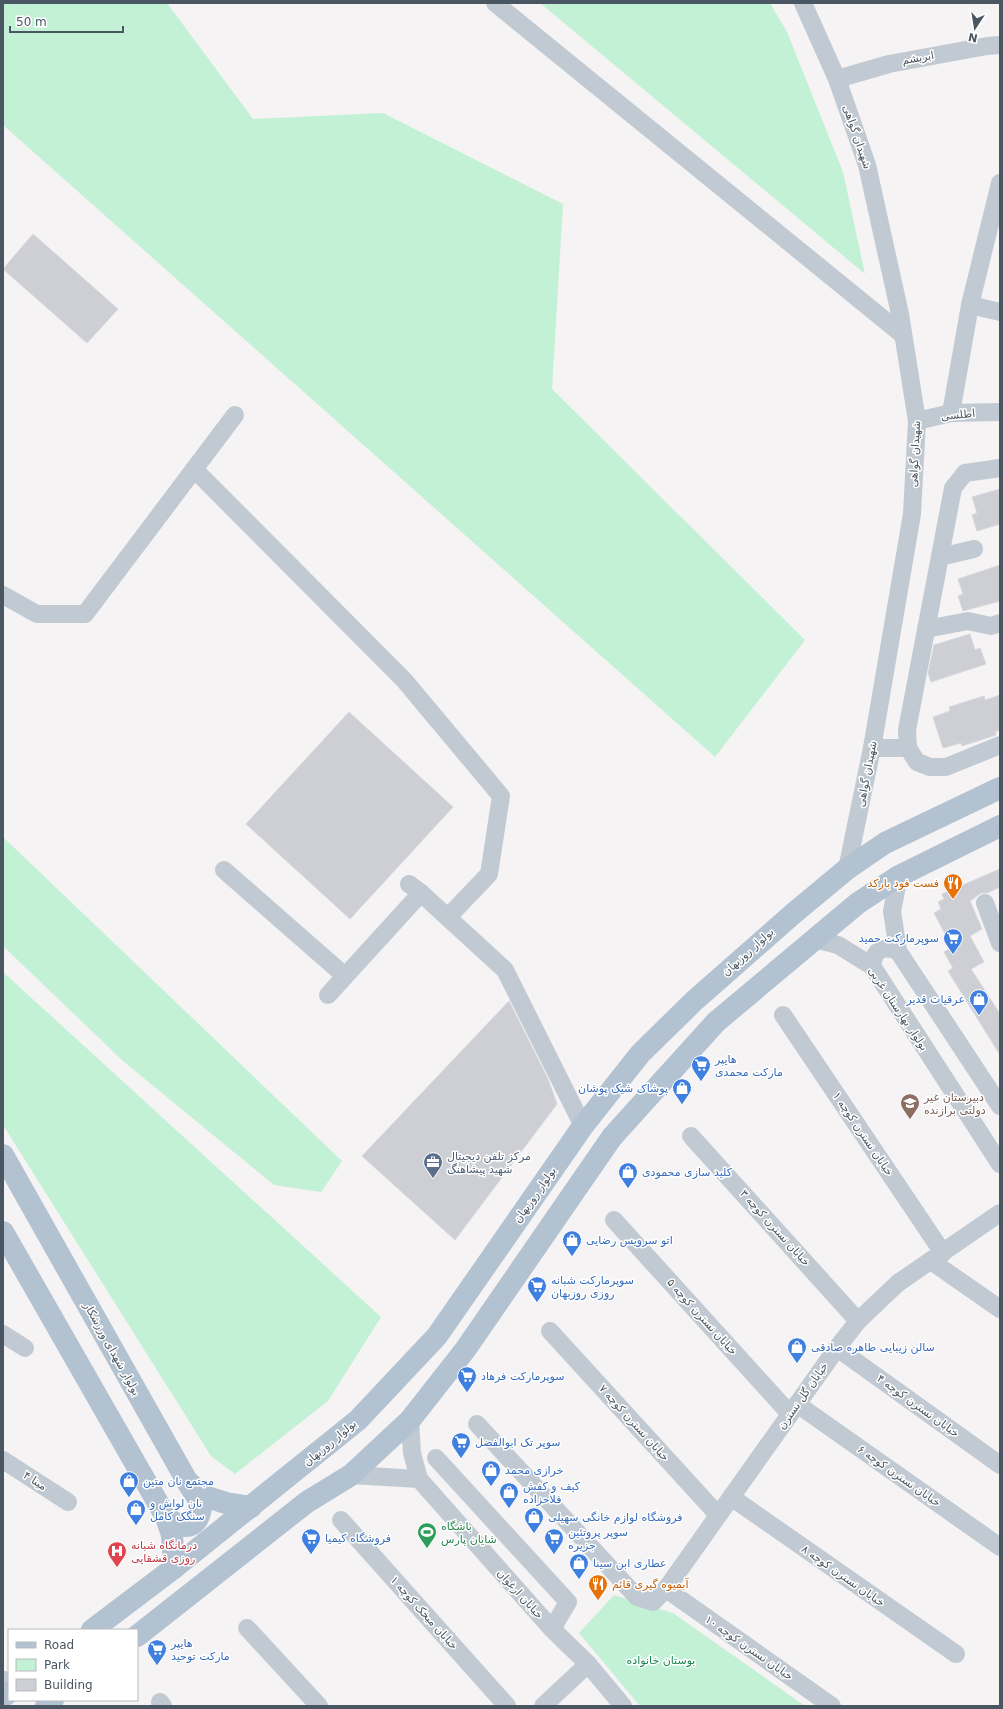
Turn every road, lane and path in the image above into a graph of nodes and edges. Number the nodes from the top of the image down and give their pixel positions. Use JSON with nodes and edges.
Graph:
{"nodes":[{"id":1,"x":495,"y":3,"type":"edge"},
{"id":2,"x":803,"y":3,"type":"edge"},
{"id":3,"x":1000,"y":45,"type":"edge"},
{"id":4,"x":837,"y":79,"type":"junction"},
{"id":5,"x":1000,"y":183,"type":"edge"},
{"id":6,"x":996,"y":222,"type":"edge"},
{"id":7,"x":970,"y":305,"type":"junction"},
{"id":8,"x":1000,"y":312,"type":"edge"},
{"id":9,"x":903,"y":335,"type":"junction"},
{"id":10,"x":1000,"y":412,"type":"edge"},
{"id":11,"x":951,"y":413,"type":"junction"},
{"id":12,"x":235,"y":415,"type":"dead end"},
{"id":13,"x":917,"y":421,"type":"junction"},
{"id":14,"x":1000,"y":468,"type":"edge"},
{"id":15,"x":194,"y":469,"type":"junction"},
{"id":16,"x":974,"y":549,"type":"dead end"},
{"id":17,"x":940,"y":557,"type":"junction"},
{"id":18,"x":3,"y":595,"type":"edge"},
{"id":19,"x":1000,"y":623,"type":"edge"},
{"id":20,"x":926,"y":629,"type":"junction"},
{"id":21,"x":1000,"y":745,"type":"edge"},
{"id":22,"x":872,"y":748,"type":"junction"},
{"id":23,"x":908,"y":748,"type":"junction"},
{"id":24,"x":1000,"y":788,"type":"edge"},
{"id":25,"x":1000,"y":826,"type":"edge"},
{"id":26,"x":847,"y":869,"type":"junction"},
{"id":27,"x":224,"y":870,"type":"dead end"},
{"id":28,"x":899,"y":876,"type":"junction"},
{"id":29,"x":985,"y":903,"type":"dead end"},
{"id":30,"x":448,"y":917,"type":"junction"},
{"id":31,"x":814,"y":939,"type":"junction"},
{"id":32,"x":1000,"y":942,"type":"edge"},
{"id":33,"x":898,"y":950,"type":"junction"},
{"id":34,"x":872,"y":966,"type":"junction"},
{"id":35,"x":345,"y":976,"type":"junction"},
{"id":36,"x":328,"y":995,"type":"dead end"},
{"id":37,"x":783,"y":1015,"type":"dead end"},
{"id":38,"x":1000,"y":1106,"type":"edge"},
{"id":39,"x":583,"y":1126,"type":"junction"},
{"id":40,"x":691,"y":1136,"type":"dead end"},
{"id":41,"x":3,"y":1155,"type":"edge"},
{"id":42,"x":1000,"y":1164,"type":"edge"},
{"id":43,"x":1000,"y":1213,"type":"edge"},
{"id":44,"x":614,"y":1220,"type":"dead end"},
{"id":45,"x":3,"y":1232,"type":"edge"},
{"id":46,"x":937,"y":1257,"type":"junction"},
{"id":47,"x":1000,"y":1309,"type":"edge"},
{"id":48,"x":858,"y":1321,"type":"junction"},
{"id":49,"x":550,"y":1331,"type":"dead end"},
{"id":50,"x":3,"y":1334,"type":"edge"},
{"id":51,"x":25,"y":1348,"type":"dead end"},
{"id":52,"x":837,"y":1348,"type":"junction"},
{"id":53,"x":794,"y":1409,"type":"junction"},
{"id":54,"x":410,"y":1420,"type":"junction"},
{"id":55,"x":476,"y":1424,"type":"dead end"},
{"id":56,"x":436,"y":1458,"type":"dead end"},
{"id":57,"x":3,"y":1460,"type":"edge"},
{"id":58,"x":1000,"y":1465,"type":"edge"},
{"id":59,"x":351,"y":1474,"type":"junction"},
{"id":60,"x":419,"y":1479,"type":"junction"},
{"id":61,"x":187,"y":1481,"type":"junction"},
{"id":62,"x":731,"y":1497,"type":"junction"},
{"id":63,"x":68,"y":1502,"type":"dead end"},
{"id":64,"x":251,"y":1507,"type":"junction"},
{"id":65,"x":718,"y":1515,"type":"junction"},
{"id":66,"x":166,"y":1517,"type":"junction"},
{"id":67,"x":341,"y":1520,"type":"dead end"},
{"id":68,"x":1000,"y":1547,"type":"edge"},
{"id":69,"x":174,"y":1568,"type":"junction"},
{"id":70,"x":666,"y":1589,"type":"junction"},
{"id":71,"x":247,"y":1628,"type":"dead end"},
{"id":72,"x":93,"y":1629,"type":"edge"},
{"id":73,"x":552,"y":1629,"type":"junction"},
{"id":74,"x":138,"y":1635,"type":"edge"},
{"id":75,"x":956,"y":1654,"type":"dead end"},
{"id":76,"x":588,"y":1664,"type":"junction"},
{"id":77,"x":319,"y":1706,"type":"edge"},
{"id":78,"x":507,"y":1706,"type":"edge"},
{"id":79,"x":543,"y":1706,"type":"edge"},
{"id":80,"x":623,"y":1706,"type":"edge"},
{"id":81,"x":832,"y":1706,"type":"edge"}],
"edges":[{"from":1,"to":9,"type":"street"},
{"from":2,"to":4,"type":"street","name":"شهیدان گواهی"},
{"from":3,"to":4,"type":"street","name":"ابریشم"},
{"from":4,"to":9,"type":"street","name":"شهیدان گواهی"},
{"from":5,"to":6,"type":"street"},
{"from":6,"to":7,"type":"street"},
{"from":7,"to":8,"type":"street"},
{"from":7,"to":11,"type":"street"},
{"from":9,"to":13,"type":"street","name":"شهیدان گواهی"},
{"from":10,"to":11,"type":"street","name":"اطلسی"},
{"from":11,"to":13,"type":"street","name":"اطلسی"},
{"from":12,"to":15,"type":"street"},
{"from":13,"to":22,"type":"street","name":"شهیدان گواهی"},
{"from":14,"to":17,"type":"street"},
{"from":15,"to":18,"type":"street"},
{"from":15,"to":30,"type":"street"},
{"from":16,"to":17,"type":"street"},
{"from":17,"to":20,"type":"street"},
{"from":19,"to":20,"type":"street"},
{"from":20,"to":23,"type":"street"},
{"from":21,"to":23,"type":"street"},
{"from":22,"to":23,"type":"street"},
{"from":22,"to":26,"type":"street","name":"شهیدان گواهی"},
{"from":24,"to":26,"type":"main road","name":"بولوار روزبهان"},
{"from":25,"to":28,"type":"main road"},
{"from":26,"to":39,"type":"main road","name":"بولوار روزبهان"},
{"from":27,"to":35,"type":"street"},
{"from":28,"to":31,"type":"main road"},
{"from":28,"to":33,"type":"street"},
{"from":29,"to":32,"type":"street"},
{"from":30,"to":35,"type":"street"},
{"from":30,"to":39,"type":"street"},
{"from":31,"to":34,"type":"street","name":"بولوار بهارستان غربی"},
{"from":31,"to":54,"type":"main road"},
{"from":33,"to":34,"type":"street"},
{"from":33,"to":38,"type":"street"},
{"from":34,"to":42,"type":"street","name":"بولوار بهارستان غربی"},
{"from":35,"to":36,"type":"street"},
{"from":37,"to":46,"type":"street","name":"خیابان نسترن کوچه ۱"},
{"from":39,"to":64,"type":"main road","name":"بولوار روزبهان"},
{"from":40,"to":48,"type":"street","name":"خیابان نسترن کوچه ۳"},
{"from":41,"to":61,"type":"main road","name":"بولوار شهدای ورزشکار"},
{"from":43,"to":46,"type":"street","name":"خیابان گل نسترن"},
{"from":44,"to":53,"type":"street","name":"خیابان نسترن کوچه ۵"},
{"from":45,"to":66,"type":"main road"},
{"from":46,"to":47,"type":"street"},
{"from":46,"to":48,"type":"street","name":"خیابان گل نسترن"},
{"from":48,"to":52,"type":"street","name":"خیابان گل نسترن"},
{"from":49,"to":65,"type":"street","name":"خیابان نسترن کوچه ۷"},
{"from":50,"to":51,"type":"street"},
{"from":52,"to":53,"type":"street","name":"خیابان گل نسترن"},
{"from":52,"to":58,"type":"street","name":"خیابان نسترن کوچه ۴"},
{"from":53,"to":62,"type":"street","name":"خیابان گل نسترن"},
{"from":53,"to":68,"type":"street","name":"خیابان نسترن کوچه ۶"},
{"from":54,"to":59,"type":"main road"},
{"from":54,"to":60,"type":"street"},
{"from":55,"to":70,"type":"street","name":"خیابان گل نسترن"},
{"from":56,"to":73,"type":"street"},
{"from":57,"to":63,"type":"street","name":"مینا ۴"},
{"from":59,"to":60,"type":"street"},
{"from":59,"to":74,"type":"main road"},
{"from":60,"to":73,"type":"street","name":"خیابان ارغوان"},
{"from":61,"to":64,"type":"main road","name":"بولوار شهدای ورزشکار"},
{"from":61,"to":66,"type":"main road"},
{"from":62,"to":65,"type":"street","name":"خیابان گل نسترن"},
{"from":62,"to":75,"type":"street","name":"خیابان نسترن کوچه ۸"},
{"from":64,"to":69,"type":"main road","name":"بولوار روزبهان"},
{"from":65,"to":70,"type":"street","name":"خیابان گل نسترن"},
{"from":66,"to":69,"type":"main road"},
{"from":67,"to":78,"type":"street","name":"خیابان میخک کوچه ۱"},
{"from":69,"to":72,"type":"main road","name":"بولوار روزبهان"},
{"from":70,"to":81,"type":"street","name":"خیابان نسترن کوچه ۱۰"},
{"from":71,"to":77,"type":"street"},
{"from":73,"to":76,"type":"street","name":"خیابان ارغوان"},
{"from":76,"to":79,"type":"street"},
{"from":76,"to":80,"type":"street","name":"خیابان ارغوان"}]}
